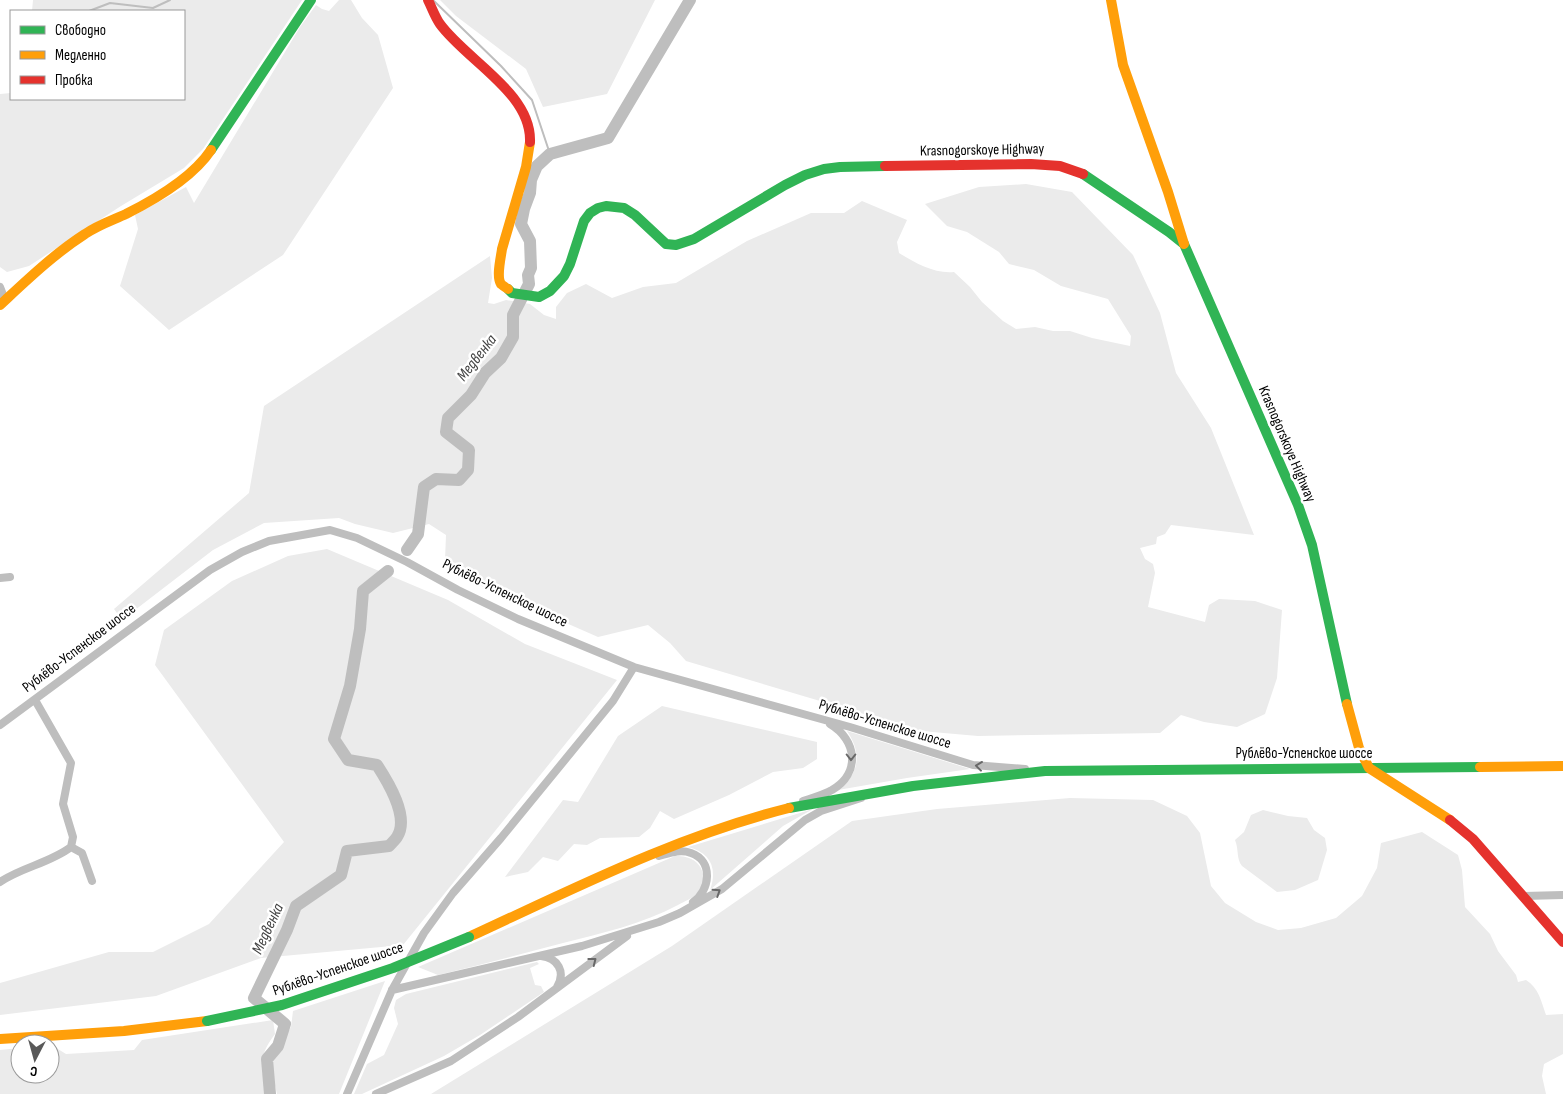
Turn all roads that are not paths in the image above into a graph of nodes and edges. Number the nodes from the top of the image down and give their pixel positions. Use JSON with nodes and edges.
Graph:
{"nodes":[{"id":1,"x":312,"y":0,"type":"edge"},
{"id":2,"x":428,"y":0,"type":"edge"},
{"id":3,"x":1111,"y":0,"type":"edge"},
{"id":4,"x":1184,"y":244,"type":"junction"},
{"id":5,"x":0,"y":287,"type":"edge"},
{"id":6,"x":2,"y":302,"type":"edge"},
{"id":7,"x":0,"y":578,"type":"edge"},
{"id":8,"x":10,"y":578,"type":"dead end"},
{"id":9,"x":634,"y":667,"type":"junction"},
{"id":10,"x":35,"y":700,"type":"junction"},
{"id":11,"x":824,"y":721,"type":"junction"},
{"id":12,"x":0,"y":725,"type":"edge"},
{"id":13,"x":1563,"y":766,"type":"edge"},
{"id":14,"x":1369,"y":768,"type":"junction"},
{"id":15,"x":1045,"y":770,"type":"junction"},
{"id":16,"x":898,"y":788,"type":"junction"},
{"id":17,"x":782,"y":809,"type":"junction"},
{"id":18,"x":72,"y":847,"type":"junction"},
{"id":19,"x":619,"y":868,"type":"junction"},
{"id":20,"x":92,"y":881,"type":"dead end"},
{"id":21,"x":0,"y":882,"type":"edge"},
{"id":22,"x":1563,"y":895,"type":"edge"},
{"id":23,"x":1523,"y":896,"type":"junction"},
{"id":24,"x":659,"y":922,"type":"junction"},
{"id":25,"x":633,"y":932,"type":"junction"},
{"id":26,"x":1563,"y":942,"type":"edge"},
{"id":27,"x":535,"y":956,"type":"junction"},
{"id":28,"x":392,"y":990,"type":"junction"},
{"id":29,"x":554,"y":991,"type":"junction"},
{"id":30,"x":0,"y":1039,"type":"edge"},
{"id":31,"x":347,"y":1094,"type":"edge"},
{"id":32,"x":376,"y":1094,"type":"edge"}],
"edges":[{"from":1,"to":6,"type":"main road"},
{"from":2,"to":4,"type":"main road","name":"Krasnogorskoye Highway"},
{"from":3,"to":4,"type":"main road"},
{"from":4,"to":14,"type":"main road","name":"Krasnogorskoye Highway"},
{"from":5,"to":6,"type":"street"},
{"from":7,"to":8,"type":"street"},
{"from":9,"to":10,"type":"street","name":"Рублёво-Успенское шоссе"},
{"from":9,"to":11,"type":"street","name":"Рублёво-Успенское шоссе"},
{"from":9,"to":28,"type":"street"},
{"from":10,"to":12,"type":"street","name":"Рублёво-Успенское шоссе"},
{"from":10,"to":18,"type":"street"},
{"from":15,"to":11,"type":"street","name":"Рублёво-Успенское шоссе","one_way":true},
{"from":11,"to":17,"type":"street","one_way":true},
{"from":13,"to":14,"type":"main road","name":"Рублёво-Успенское шоссе"},
{"from":14,"to":15,"type":"main road","name":"Рублёво-Успенское шоссе"},
{"from":14,"to":23,"type":"main road"},
{"from":15,"to":16,"type":"main road","name":"Рублёво-Успенское шоссе"},
{"from":16,"to":17,"type":"main road","name":"Рублёво-Успенское шоссе"},
{"from":24,"to":16,"type":"street","one_way":true},
{"from":17,"to":19,"type":"main road","name":"Рублёво-Успенское шоссе"},
{"from":18,"to":20,"type":"street"},
{"from":18,"to":21,"type":"street"},
{"from":19,"to":24,"type":"street"},
{"from":19,"to":30,"type":"main road","name":"Рублёво-Успенское шоссе","bridge":true},
{"from":22,"to":23,"type":"street"},
{"from":23,"to":26,"type":"main road"},
{"from":24,"to":25,"type":"street"},
{"from":25,"to":27,"type":"street"},
{"from":29,"to":25,"type":"street","one_way":true},
{"from":27,"to":28,"type":"street"},
{"from":27,"to":29,"type":"street"},
{"from":28,"to":31,"type":"street"},
{"from":29,"to":32,"type":"street"}]}
